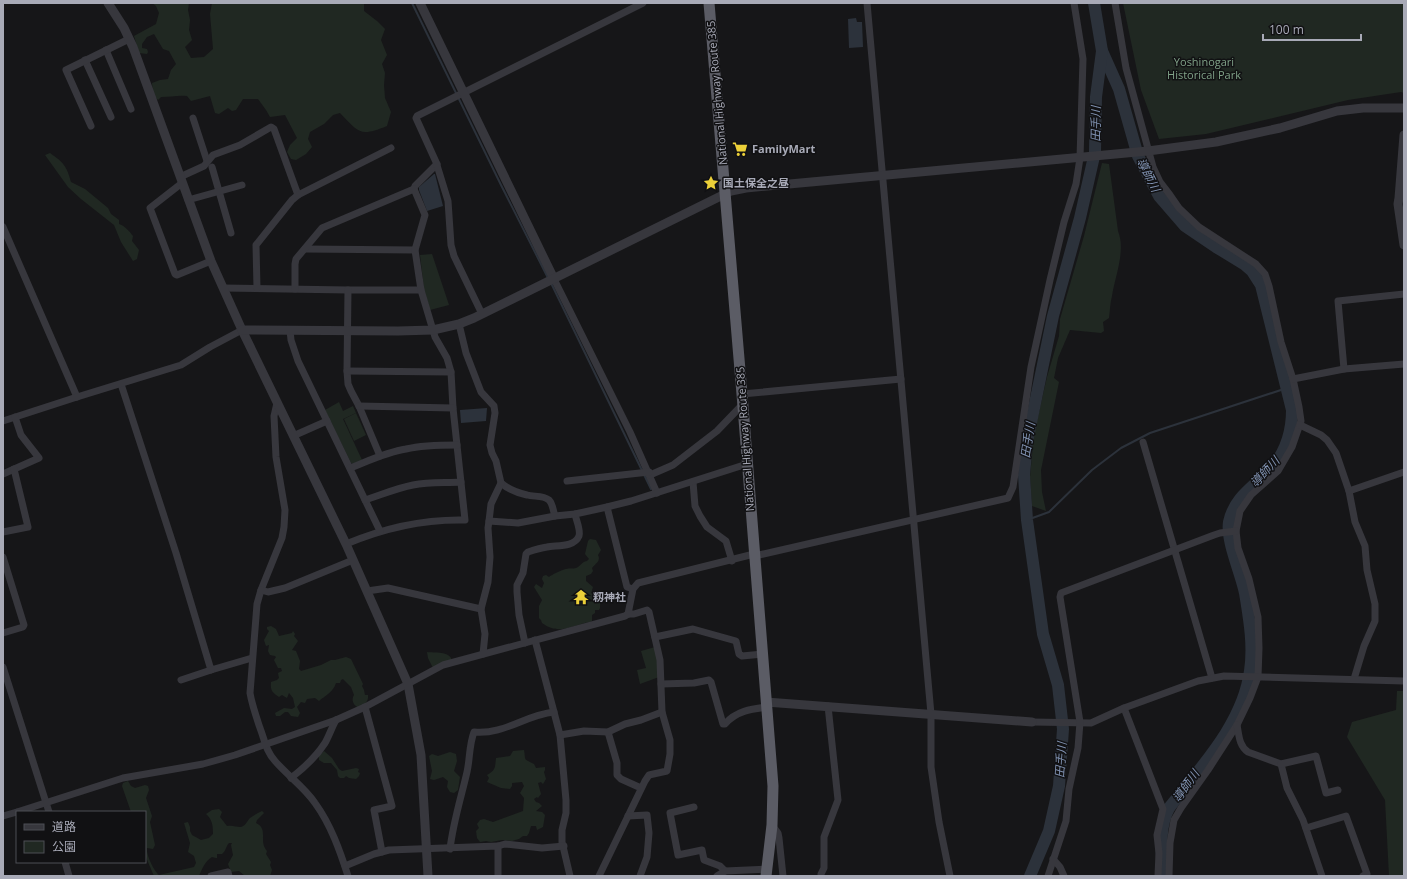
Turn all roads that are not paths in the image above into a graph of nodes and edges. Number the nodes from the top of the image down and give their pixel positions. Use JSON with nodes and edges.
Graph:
{"nodes":[{"id":1,"x":108,"y":3,"type":"edge"},
{"id":2,"x":420,"y":3,"type":"edge"},
{"id":3,"x":643,"y":3,"type":"edge"},
{"id":4,"x":709,"y":3,"type":"edge"},
{"id":5,"x":867,"y":3,"type":"edge"},
{"id":6,"x":1074,"y":3,"type":"edge"},
{"id":7,"x":1115,"y":3,"type":"edge"},
{"id":8,"x":129,"y":39,"type":"junction"},
{"id":9,"x":106,"y":50,"type":"junction"},
{"id":10,"x":85,"y":60,"type":"junction"},
{"id":11,"x":463,"y":92,"type":"junction"},
{"id":12,"x":1404,"y":108,"type":"edge"},
{"id":13,"x":131,"y":109,"type":"dead end"},
{"id":14,"x":111,"y":117,"type":"dead end"},
{"id":15,"x":193,"y":118,"type":"dead end"},
{"id":16,"x":91,"y":126,"type":"dead end"},
{"id":17,"x":1404,"y":134,"type":"edge"},
{"id":18,"x":391,"y":148,"type":"dead end"},
{"id":19,"x":1148,"y":151,"type":"junction"},
{"id":20,"x":1080,"y":158,"type":"junction"},
{"id":21,"x":209,"y":164,"type":"junction"},
{"id":22,"x":437,"y":164,"type":"junction"},
{"id":23,"x":1403,"y":167,"type":"edge"},
{"id":24,"x":883,"y":176,"type":"junction"},
{"id":25,"x":181,"y":180,"type":"junction"},
{"id":26,"x":242,"y":185,"type":"dead end"},
{"id":27,"x":414,"y":189,"type":"junction"},
{"id":28,"x":219,"y":191,"type":"junction"},
{"id":29,"x":298,"y":195,"type":"junction"},
{"id":30,"x":725,"y":195,"type":"junction"},
{"id":31,"x":188,"y":200,"type":"junction"},
{"id":32,"x":3,"y":227,"type":"edge"},
{"id":33,"x":231,"y":233,"type":"dead end"},
{"id":34,"x":1404,"y":245,"type":"edge"},
{"id":35,"x":305,"y":249,"type":"junction"},
{"id":36,"x":415,"y":250,"type":"junction"},
{"id":37,"x":211,"y":261,"type":"junction"},
{"id":38,"x":554,"y":279,"type":"junction"},
{"id":39,"x":223,"y":288,"type":"junction"},
{"id":40,"x":256,"y":288,"type":"junction"},
{"id":41,"x":295,"y":289,"type":"junction"},
{"id":42,"x":348,"y":290,"type":"junction"},
{"id":43,"x":421,"y":290,"type":"junction"},
{"id":44,"x":1404,"y":294,"type":"edge"},
{"id":45,"x":482,"y":314,"type":"junction"},
{"id":46,"x":459,"y":324,"type":"junction"},
{"id":47,"x":242,"y":330,"type":"junction"},
{"id":48,"x":290,"y":330,"type":"junction"},
{"id":49,"x":347,"y":330,"type":"junction"},
{"id":50,"x":433,"y":330,"type":"junction"},
{"id":51,"x":1404,"y":364,"type":"edge"},
{"id":52,"x":1344,"y":370,"type":"junction"},
{"id":53,"x":347,"y":371,"type":"junction"},
{"id":54,"x":451,"y":372,"type":"junction"},
{"id":55,"x":901,"y":379,"type":"junction"},
{"id":56,"x":1293,"y":379,"type":"junction"},
{"id":57,"x":121,"y":384,"type":"junction"},
{"id":58,"x":76,"y":397,"type":"junction"},
{"id":59,"x":742,"y":400,"type":"junction"},
{"id":60,"x":278,"y":403,"type":"junction"},
{"id":61,"x":359,"y":406,"type":"junction"},
{"id":62,"x":453,"y":408,"type":"junction"},
{"id":63,"x":15,"y":417,"type":"junction"},
{"id":64,"x":3,"y":421,"type":"edge"},
{"id":65,"x":327,"y":421,"type":"junction"},
{"id":66,"x":1300,"y":425,"type":"junction"},
{"id":67,"x":294,"y":436,"type":"junction"},
{"id":68,"x":1143,"y":442,"type":"dead end"},
{"id":69,"x":457,"y":444,"type":"junction"},
{"id":70,"x":380,"y":456,"type":"junction"},
{"id":71,"x":747,"y":464,"type":"junction"},
{"id":72,"x":350,"y":468,"type":"junction"},
{"id":73,"x":14,"y":469,"type":"junction"},
{"id":74,"x":1404,"y":472,"type":"edge"},
{"id":75,"x":3,"y":474,"type":"edge"},
{"id":76,"x":649,"y":474,"type":"junction"},
{"id":77,"x":567,"y":481,"type":"dead end"},
{"id":78,"x":461,"y":482,"type":"junction"},
{"id":79,"x":693,"y":482,"type":"junction"},
{"id":80,"x":500,"y":483,"type":"junction"},
{"id":81,"x":1348,"y":491,"type":"junction"},
{"id":82,"x":657,"y":492,"type":"junction"},
{"id":83,"x":365,"y":500,"type":"junction"},
{"id":84,"x":607,"y":507,"type":"junction"},
{"id":85,"x":575,"y":514,"type":"junction"},
{"id":86,"x":555,"y":516,"type":"junction"},
{"id":87,"x":914,"y":519,"type":"junction"},
{"id":88,"x":489,"y":521,"type":"junction"},
{"id":89,"x":380,"y":531,"type":"junction"},
{"id":90,"x":1236,"y":531,"type":"junction"},
{"id":91,"x":3,"y":532,"type":"edge"},
{"id":92,"x":346,"y":544,"type":"junction"},
{"id":93,"x":1174,"y":551,"type":"junction"},
{"id":94,"x":754,"y":554,"type":"junction"},
{"id":95,"x":3,"y":557,"type":"edge"},
{"id":96,"x":353,"y":560,"type":"junction"},
{"id":97,"x":732,"y":560,"type":"junction"},
{"id":98,"x":633,"y":589,"type":"junction"},
{"id":99,"x":261,"y":590,"type":"junction"},
{"id":100,"x":367,"y":591,"type":"junction"},
{"id":101,"x":481,"y":609,"type":"junction"},
{"id":102,"x":628,"y":614,"type":"junction"},
{"id":103,"x":3,"y":633,"type":"edge"},
{"id":104,"x":655,"y":637,"type":"junction"},
{"id":105,"x":535,"y":640,"type":"junction"},
{"id":106,"x":525,"y":642,"type":"junction"},
{"id":107,"x":483,"y":654,"type":"junction"},
{"id":108,"x":763,"y":654,"type":"junction"},
{"id":109,"x":252,"y":658,"type":"junction"},
{"id":110,"x":3,"y":667,"type":"edge"},
{"id":111,"x":211,"y":670,"type":"junction"},
{"id":112,"x":1258,"y":677,"type":"junction"},
{"id":113,"x":1212,"y":678,"type":"junction"},
{"id":114,"x":1354,"y":679,"type":"junction"},
{"id":115,"x":182,"y":680,"type":"dead end"},
{"id":116,"x":1404,"y":681,"type":"edge"},
{"id":117,"x":408,"y":684,"type":"junction"},
{"id":118,"x":661,"y":684,"type":"junction"},
{"id":119,"x":767,"y":705,"type":"junction"},
{"id":120,"x":828,"y":706,"type":"junction"},
{"id":121,"x":365,"y":707,"type":"junction"},
{"id":122,"x":1124,"y":708,"type":"junction"},
{"id":123,"x":554,"y":712,"type":"junction"},
{"id":124,"x":662,"y":712,"type":"junction"},
{"id":125,"x":931,"y":714,"type":"junction"},
{"id":126,"x":336,"y":720,"type":"junction"},
{"id":127,"x":1032,"y":722,"type":"joint"},
{"id":128,"x":1080,"y":722,"type":"junction"},
{"id":129,"x":1237,"y":725,"type":"junction"},
{"id":130,"x":608,"y":732,"type":"junction"},
{"id":131,"x":560,"y":735,"type":"junction"},
{"id":132,"x":265,"y":744,"type":"junction"},
{"id":133,"x":1281,"y":764,"type":"junction"},
{"id":134,"x":291,"y":778,"type":"junction"},
{"id":135,"x":641,"y":788,"type":"junction"},
{"id":136,"x":1338,"y":790,"type":"dead end"},
{"id":137,"x":46,"y":803,"type":"junction"},
{"id":138,"x":694,"y":807,"type":"dead end"},
{"id":139,"x":20,"y":811,"type":"edge"},
{"id":140,"x":49,"y":811,"type":"edge"},
{"id":141,"x":16,"y":812,"type":"edge"},
{"id":142,"x":3,"y":816,"type":"edge"},
{"id":143,"x":628,"y":816,"type":"junction"},
{"id":144,"x":772,"y":825,"type":"junction"},
{"id":145,"x":1306,"y":828,"type":"junction"},
{"id":146,"x":498,"y":846,"type":"junction"},
{"id":147,"x":564,"y":846,"type":"junction"},
{"id":148,"x":426,"y":849,"type":"junction"},
{"id":149,"x":450,"y":849,"type":"junction"},
{"id":150,"x":382,"y":852,"type":"junction"},
{"id":151,"x":1053,"y":859,"type":"junction"},
{"id":152,"x":65,"y":863,"type":"edge"},
{"id":153,"x":345,"y":866,"type":"junction"},
{"id":154,"x":725,"y":871,"type":"junction"},
{"id":155,"x":767,"y":872,"type":"edge"},
{"id":156,"x":69,"y":876,"type":"edge"},
{"id":157,"x":211,"y":876,"type":"edge"},
{"id":158,"x":229,"y":876,"type":"edge"},
{"id":159,"x":348,"y":876,"type":"edge"},
{"id":160,"x":428,"y":876,"type":"edge"},
{"id":161,"x":498,"y":876,"type":"edge"},
{"id":162,"x":570,"y":876,"type":"edge"},
{"id":163,"x":599,"y":876,"type":"edge"},
{"id":164,"x":640,"y":876,"type":"edge"},
{"id":165,"x":717,"y":876,"type":"edge"},
{"id":166,"x":783,"y":876,"type":"edge"},
{"id":167,"x":822,"y":876,"type":"edge"},
{"id":168,"x":950,"y":876,"type":"edge"},
{"id":169,"x":1048,"y":876,"type":"edge"},
{"id":170,"x":1064,"y":876,"type":"edge"},
{"id":171,"x":1158,"y":876,"type":"edge"},
{"id":172,"x":1169,"y":876,"type":"edge"},
{"id":173,"x":1322,"y":876,"type":"edge"},
{"id":174,"x":1363,"y":876,"type":"edge"}],
"edges":[{"from":1,"to":8,"type":"street"},
{"from":2,"to":11,"type":"street"},
{"from":3,"to":11,"type":"street"},
{"from":4,"to":30,"type":"highway","name":"National Highway Route 385"},
{"from":5,"to":24,"type":"street"},
{"from":6,"to":20,"type":"street"},
{"from":7,"to":19,"type":"street"},
{"from":8,"to":9,"type":"street"},
{"from":8,"to":25,"type":"street"},
{"from":9,"to":10,"type":"street"},
{"from":9,"to":13,"type":"street"},
{"from":10,"to":14,"type":"street"},
{"from":10,"to":16,"type":"street"},
{"from":11,"to":22,"type":"street"},
{"from":11,"to":38,"type":"street"},
{"from":12,"to":19,"type":"street"},
{"from":15,"to":21,"type":"street"},
{"from":17,"to":23,"type":"street"},
{"from":18,"to":29,"type":"street"},
{"from":19,"to":20,"type":"street"},
{"from":19,"to":56,"type":"street"},
{"from":20,"to":24,"type":"street"},
{"from":20,"to":87,"type":"street"},
{"from":21,"to":25,"type":"street"},
{"from":21,"to":28,"type":"street"},
{"from":21,"to":29,"type":"street"},
{"from":22,"to":27,"type":"street"},
{"from":22,"to":45,"type":"street"},
{"from":23,"to":34,"type":"street"},
{"from":24,"to":30,"type":"street"},
{"from":24,"to":55,"type":"street"},
{"from":25,"to":31,"type":"street"},
{"from":25,"to":37,"type":"street"},
{"from":26,"to":28,"type":"street"},
{"from":27,"to":35,"type":"street"},
{"from":27,"to":36,"type":"street"},
{"from":28,"to":31,"type":"street"},
{"from":28,"to":33,"type":"street"},
{"from":29,"to":40,"type":"street"},
{"from":30,"to":38,"type":"street"},
{"from":30,"to":59,"type":"highway","name":"National Highway Route 385"},
{"from":31,"to":37,"type":"street"},
{"from":32,"to":58,"type":"street"},
{"from":35,"to":36,"type":"street"},
{"from":35,"to":41,"type":"street"},
{"from":36,"to":43,"type":"street"},
{"from":37,"to":39,"type":"street"},
{"from":38,"to":45,"type":"street"},
{"from":38,"to":76,"type":"street"},
{"from":39,"to":40,"type":"street"},
{"from":39,"to":47,"type":"street"},
{"from":40,"to":41,"type":"street"},
{"from":41,"to":42,"type":"street"},
{"from":42,"to":43,"type":"street"},
{"from":42,"to":49,"type":"street"},
{"from":43,"to":50,"type":"street"},
{"from":44,"to":52,"type":"street"},
{"from":45,"to":46,"type":"street"},
{"from":46,"to":50,"type":"street"},
{"from":46,"to":80,"type":"street"},
{"from":47,"to":48,"type":"street"},
{"from":47,"to":57,"type":"street"},
{"from":47,"to":60,"type":"street"},
{"from":48,"to":49,"type":"street"},
{"from":48,"to":65,"type":"street"},
{"from":49,"to":50,"type":"street"},
{"from":49,"to":53,"type":"street"},
{"from":50,"to":54,"type":"street"},
{"from":51,"to":52,"type":"street"},
{"from":52,"to":56,"type":"street"},
{"from":53,"to":54,"type":"street"},
{"from":53,"to":61,"type":"street"},
{"from":54,"to":62,"type":"street"},
{"from":55,"to":59,"type":"street"},
{"from":55,"to":87,"type":"street"},
{"from":56,"to":66,"type":"street"},
{"from":57,"to":58,"type":"street"},
{"from":57,"to":111,"type":"street"},
{"from":58,"to":63,"type":"street"},
{"from":59,"to":71,"type":"highway","name":"National Highway Route 385"},
{"from":59,"to":76,"type":"street"},
{"from":60,"to":67,"type":"street"},
{"from":60,"to":99,"type":"street"},
{"from":61,"to":62,"type":"street"},
{"from":61,"to":70,"type":"street"},
{"from":62,"to":69,"type":"street"},
{"from":63,"to":64,"type":"street"},
{"from":63,"to":73,"type":"street"},
{"from":65,"to":67,"type":"street"},
{"from":65,"to":72,"type":"street"},
{"from":66,"to":81,"type":"street"},
{"from":66,"to":90,"type":"street"},
{"from":67,"to":92,"type":"street"},
{"from":68,"to":93,"type":"street"},
{"from":69,"to":70,"type":"street"},
{"from":69,"to":78,"type":"street"},
{"from":70,"to":72,"type":"street"},
{"from":71,"to":79,"type":"street"},
{"from":71,"to":94,"type":"highway","name":"National Highway Route 385"},
{"from":72,"to":83,"type":"street"},
{"from":73,"to":75,"type":"street"},
{"from":73,"to":91,"type":"street"},
{"from":74,"to":81,"type":"street"},
{"from":76,"to":77,"type":"street"},
{"from":76,"to":82,"type":"street"},
{"from":78,"to":83,"type":"street"},
{"from":78,"to":89,"type":"street"},
{"from":79,"to":82,"type":"street"},
{"from":79,"to":97,"type":"street"},
{"from":80,"to":86,"type":"street"},
{"from":80,"to":88,"type":"street"},
{"from":81,"to":114,"type":"street"},
{"from":82,"to":84,"type":"street"},
{"from":83,"to":89,"type":"street"},
{"from":84,"to":85,"type":"street"},
{"from":84,"to":98,"type":"street"},
{"from":85,"to":86,"type":"street"},
{"from":85,"to":106,"type":"street"},
{"from":86,"to":88,"type":"street"},
{"from":87,"to":94,"type":"street"},
{"from":87,"to":125,"type":"street"},
{"from":88,"to":101,"type":"street"},
{"from":89,"to":92,"type":"street"},
{"from":90,"to":93,"type":"street"},
{"from":90,"to":112,"type":"street"},
{"from":92,"to":96,"type":"street"},
{"from":93,"to":113,"type":"street"},
{"from":93,"to":128,"type":"street"},
{"from":94,"to":97,"type":"street"},
{"from":94,"to":108,"type":"highway","name":"National Highway Route 385"},
{"from":95,"to":103,"type":"street"},
{"from":96,"to":99,"type":"street"},
{"from":96,"to":100,"type":"street"},
{"from":97,"to":98,"type":"street"},
{"from":98,"to":102,"type":"street"},
{"from":99,"to":109,"type":"street"},
{"from":100,"to":101,"type":"street"},
{"from":100,"to":117,"type":"street"},
{"from":101,"to":107,"type":"street"},
{"from":102,"to":104,"type":"street"},
{"from":102,"to":105,"type":"street"},
{"from":104,"to":108,"type":"street"},
{"from":104,"to":118,"type":"street"},
{"from":105,"to":106,"type":"street"},
{"from":105,"to":123,"type":"street"},
{"from":106,"to":107,"type":"street"},
{"from":107,"to":117,"type":"street"},
{"from":108,"to":119,"type":"highway","name":"National Highway Route 385"},
{"from":109,"to":111,"type":"street"},
{"from":109,"to":132,"type":"street"},
{"from":110,"to":137,"type":"street"},
{"from":111,"to":115,"type":"street"},
{"from":112,"to":113,"type":"street"},
{"from":112,"to":114,"type":"street"},
{"from":112,"to":129,"type":"street"},
{"from":113,"to":122,"type":"street"},
{"from":114,"to":116,"type":"street"},
{"from":117,"to":121,"type":"street"},
{"from":117,"to":148,"type":"street"},
{"from":118,"to":119,"type":"street"},
{"from":118,"to":124,"type":"street"},
{"from":119,"to":120,"type":"street"},
{"from":119,"to":144,"type":"highway","name":"National Highway Route 385"},
{"from":120,"to":125,"type":"street"},
{"from":120,"to":167,"type":"street"},
{"from":121,"to":126,"type":"street"},
{"from":121,"to":150,"type":"street"},
{"from":122,"to":128,"type":"street"},
{"from":122,"to":171,"type":"street"},
{"from":123,"to":131,"type":"street"},
{"from":123,"to":149,"type":"street"},
{"from":124,"to":130,"type":"street"},
{"from":124,"to":135,"type":"street"},
{"from":125,"to":127,"type":"street"},
{"from":125,"to":168,"type":"street"},
{"from":126,"to":132,"type":"street"},
{"from":126,"to":134,"type":"street"},
{"from":127,"to":128,"type":"street"},
{"from":128,"to":151,"type":"street"},
{"from":129,"to":133,"type":"street"},
{"from":129,"to":172,"type":"street"},
{"from":130,"to":131,"type":"street"},
{"from":130,"to":135,"type":"street"},
{"from":131,"to":147,"type":"street"},
{"from":132,"to":134,"type":"street"},
{"from":132,"to":137,"type":"street"},
{"from":133,"to":136,"type":"street"},
{"from":133,"to":145,"type":"street"},
{"from":134,"to":153,"type":"street"},
{"from":135,"to":143,"type":"street"},
{"from":137,"to":139,"type":"street"},
{"from":137,"to":140,"type":"street"},
{"from":138,"to":154,"type":"street"},
{"from":141,"to":142,"type":"street"},
{"from":143,"to":163,"type":"street"},
{"from":143,"to":164,"type":"street"},
{"from":144,"to":155,"type":"highway","name":"National Highway Route 385"},
{"from":144,"to":166,"type":"street"},
{"from":145,"to":173,"type":"street"},
{"from":145,"to":174,"type":"street"},
{"from":146,"to":147,"type":"street"},
{"from":146,"to":149,"type":"street"},
{"from":146,"to":161,"type":"street"},
{"from":147,"to":162,"type":"street"},
{"from":148,"to":149,"type":"street"},
{"from":148,"to":150,"type":"street"},
{"from":148,"to":160,"type":"street"},
{"from":150,"to":153,"type":"street"},
{"from":151,"to":169,"type":"street"},
{"from":151,"to":170,"type":"street"},
{"from":152,"to":156,"type":"street"},
{"from":153,"to":159,"type":"street"},
{"from":154,"to":155,"type":"street"},
{"from":154,"to":165,"type":"street"},
{"from":157,"to":158,"type":"street"}]}
